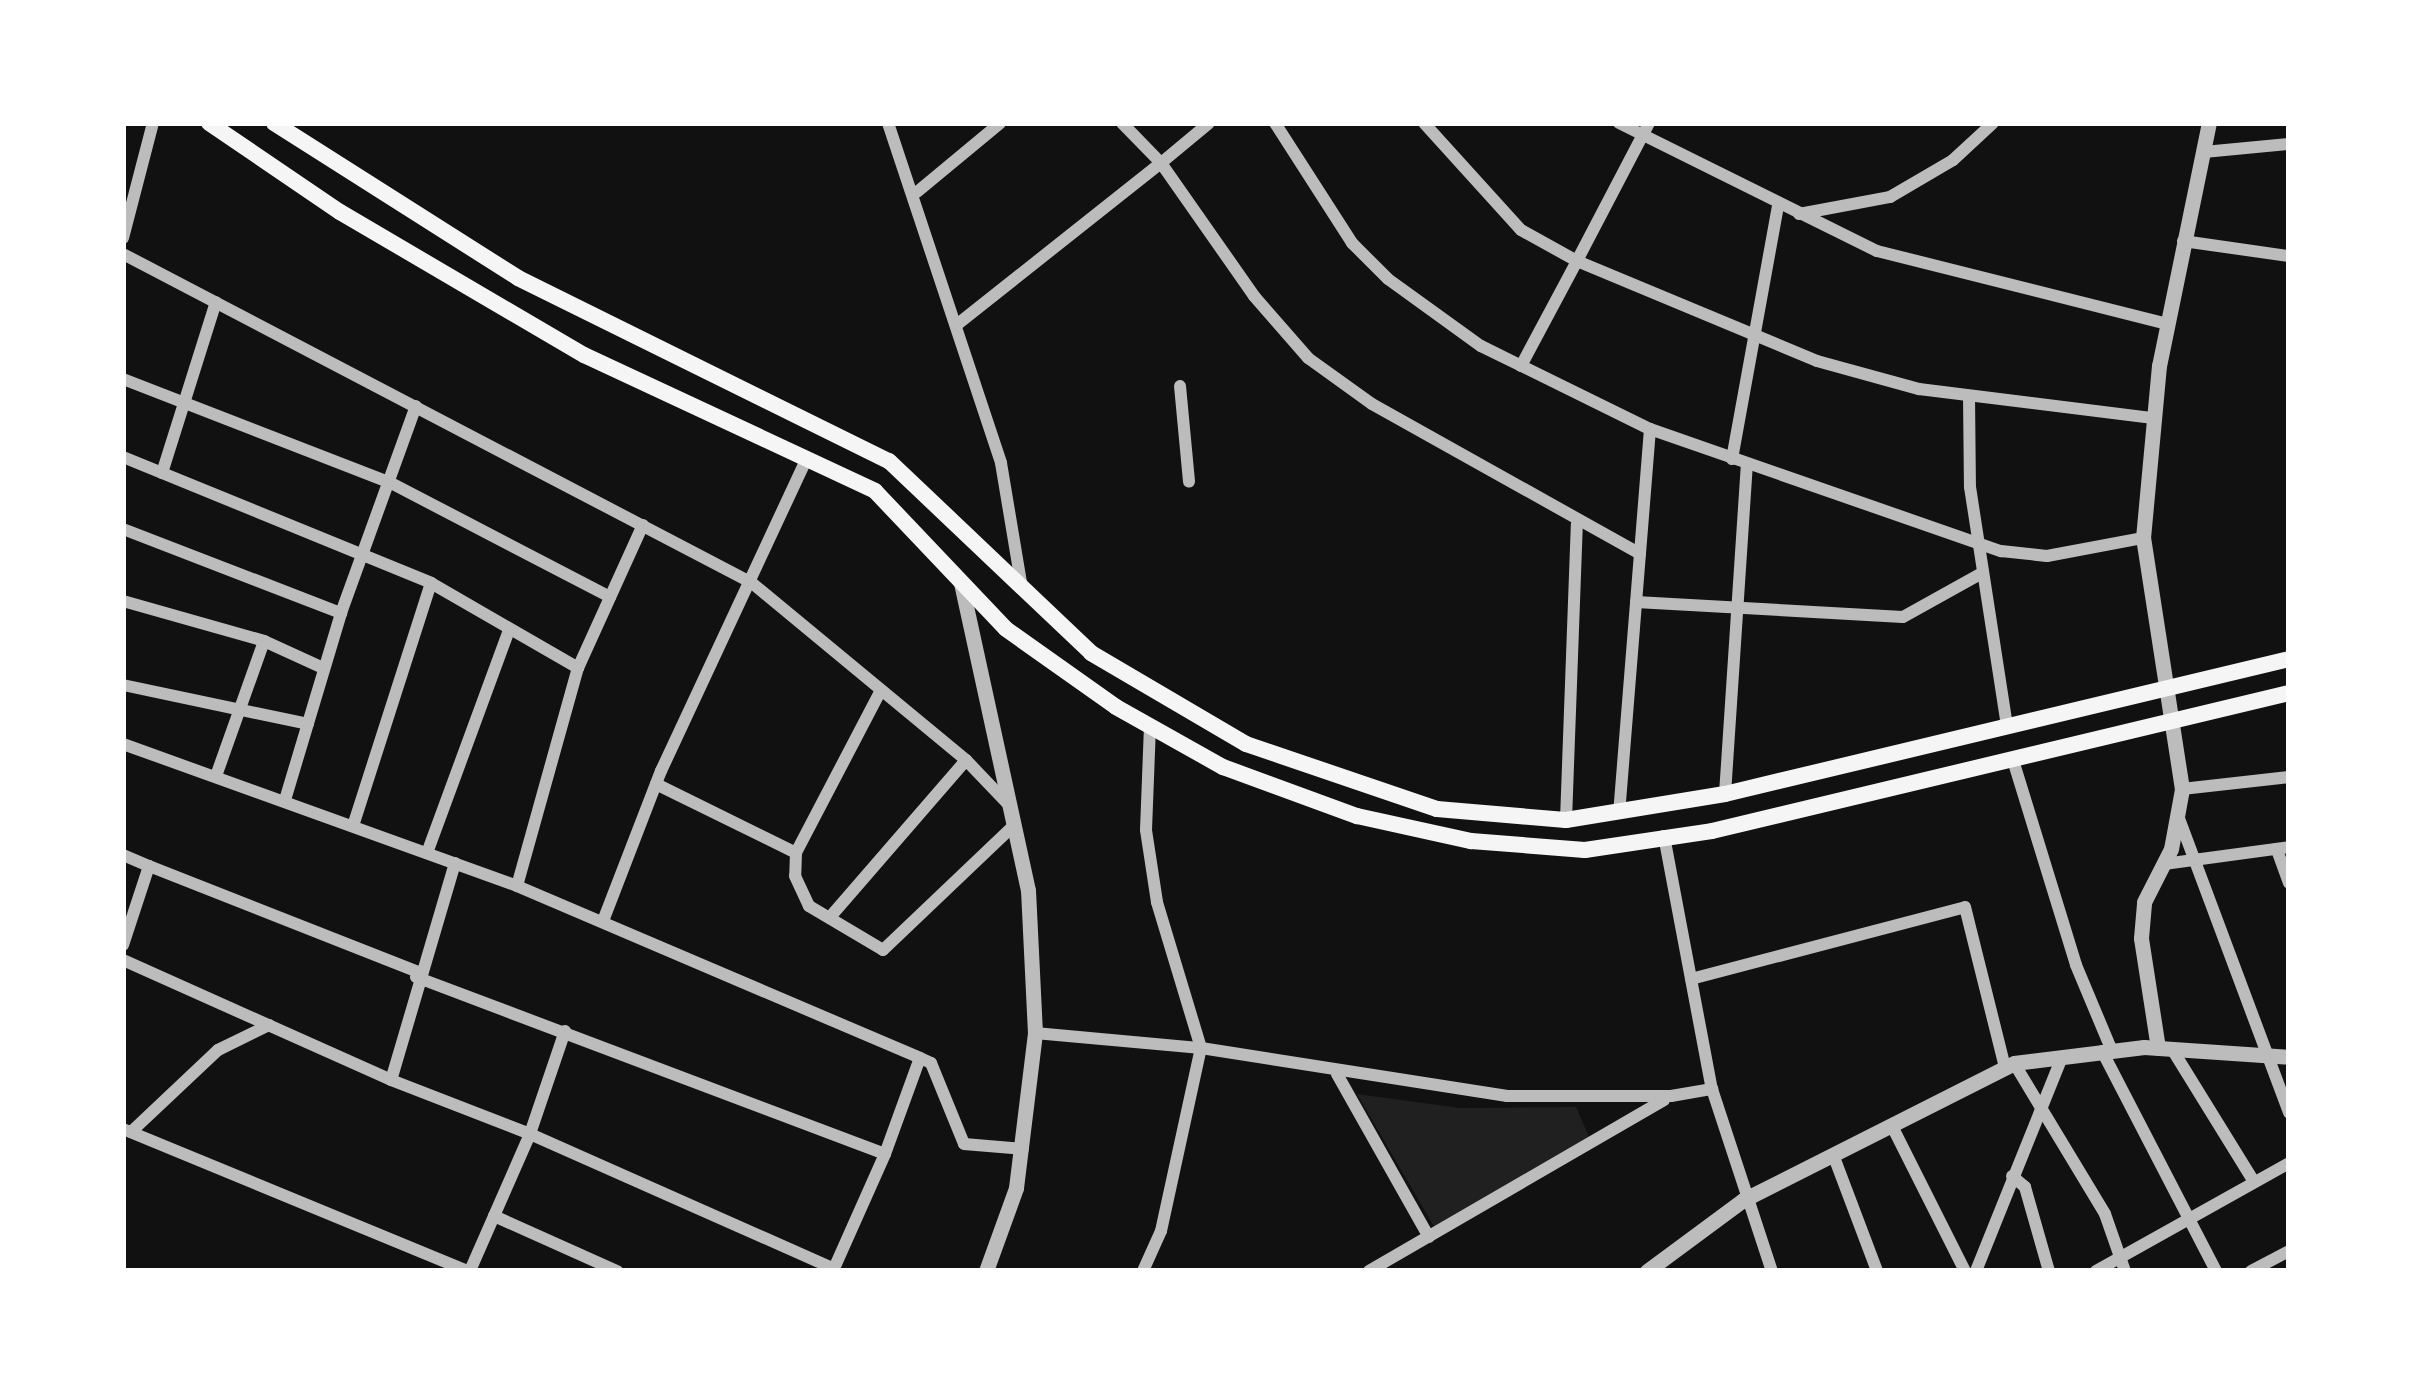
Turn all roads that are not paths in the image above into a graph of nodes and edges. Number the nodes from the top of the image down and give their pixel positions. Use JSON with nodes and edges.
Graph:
{"nodes":[{"id":1,"x":152,"y":123,"type":"edge"},
{"id":2,"x":209,"y":123,"type":"edge"},
{"id":3,"x":274,"y":123,"type":"edge"},
{"id":4,"x":888,"y":123,"type":"edge"},
{"id":5,"x":1000,"y":123,"type":"edge"},
{"id":6,"x":1122,"y":123,"type":"edge"},
{"id":7,"x":1209,"y":123,"type":"edge"},
{"id":8,"x":1275,"y":123,"type":"edge"},
{"id":9,"x":1424,"y":123,"type":"edge"},
{"id":10,"x":1618,"y":123,"type":"edge"},
{"id":11,"x":1649,"y":123,"type":"edge"},
{"id":12,"x":1993,"y":123,"type":"edge"},
{"id":13,"x":2209,"y":123,"type":"edge"},
{"id":14,"x":1641,"y":138,"type":"junction"},
{"id":15,"x":2289,"y":144,"type":"edge"},
{"id":16,"x":2204,"y":152,"type":"junction"},
{"id":17,"x":1161,"y":163,"type":"junction"},
{"id":18,"x":917,"y":192,"type":"junction"},
{"id":19,"x":1778,"y":207,"type":"junction"},
{"id":20,"x":1793,"y":215,"type":"junction"},
{"id":21,"x":123,"y":238,"type":"edge"},
{"id":22,"x":2183,"y":241,"type":"junction"},
{"id":23,"x":123,"y":254,"type":"edge"},
{"id":24,"x":2289,"y":256,"type":"edge"},
{"id":25,"x":1577,"y":261,"type":"junction"},
{"id":26,"x":216,"y":302,"type":"junction"},
{"id":27,"x":959,"y":323,"type":"junction"},
{"id":28,"x":2168,"y":324,"type":"junction"},
{"id":29,"x":1750,"y":334,"type":"junction"},
{"id":30,"x":1521,"y":366,"type":"junction"},
{"id":31,"x":123,"y":379,"type":"edge"},
{"id":32,"x":1180,"y":386,"type":"dead end"},
{"id":33,"x":1969,"y":396,"type":"junction"},
{"id":34,"x":180,"y":404,"type":"junction"},
{"id":35,"x":416,"y":406,"type":"junction"},
{"id":36,"x":2153,"y":418,"type":"junction"},
{"id":37,"x":1650,"y":429,"type":"junction"},
{"id":38,"x":123,"y":457,"type":"edge"},
{"id":39,"x":1732,"y":459,"type":"junction"},
{"id":40,"x":806,"y":460,"type":"junction"},
{"id":41,"x":1747,"y":465,"type":"junction"},
{"id":42,"x":162,"y":473,"type":"junction"},
{"id":43,"x":1189,"y":482,"type":"dead end"},
{"id":44,"x":391,"y":483,"type":"junction"},
{"id":45,"x":1577,"y":524,"type":"junction"},
{"id":46,"x":643,"y":525,"type":"junction"},
{"id":47,"x":123,"y":529,"type":"edge"},
{"id":48,"x":2143,"y":538,"type":"junction"},
{"id":49,"x":1978,"y":546,"type":"junction"},
{"id":50,"x":365,"y":553,"type":"junction"},
{"id":51,"x":1640,"y":554,"type":"junction"},
{"id":52,"x":1982,"y":573,"type":"junction"},
{"id":53,"x":431,"y":583,"type":"junction"},
{"id":54,"x":752,"y":583,"type":"junction"},
{"id":55,"x":961,"y":583,"type":"junction"},
{"id":56,"x":1022,"y":590,"type":"junction"},
{"id":57,"x":610,"y":597,"type":"junction"},
{"id":58,"x":123,"y":602,"type":"edge"},
{"id":59,"x":1636,"y":602,"type":"junction"},
{"id":60,"x":1738,"y":608,"type":"junction"},
{"id":61,"x":340,"y":613,"type":"junction"},
{"id":62,"x":508,"y":633,"type":"junction"},
{"id":63,"x":264,"y":641,"type":"junction"},
{"id":64,"x":2289,"y":659,"type":"edge"},
{"id":65,"x":323,"y":668,"type":"junction"},
{"id":66,"x":578,"y":668,"type":"junction"},
{"id":67,"x":123,"y":685,"type":"edge"},
{"id":68,"x":2169,"y":688,"type":"junction"},
{"id":69,"x":880,"y":692,"type":"junction"},
{"id":70,"x":2289,"y":693,"type":"edge"},
{"id":71,"x":240,"y":709,"type":"junction"},
{"id":72,"x":2176,"y":722,"type":"junction"},
{"id":73,"x":308,"y":724,"type":"junction"},
{"id":74,"x":1150,"y":727,"type":"junction"},
{"id":75,"x":2007,"y":727,"type":"junction"},
{"id":76,"x":123,"y":744,"type":"edge"},
{"id":77,"x":966,"y":760,"type":"junction"},
{"id":78,"x":2013,"y":760,"type":"junction"},
{"id":79,"x":216,"y":776,"type":"junction"},
{"id":80,"x":2289,"y":777,"type":"edge"},
{"id":81,"x":656,"y":784,"type":"junction"},
{"id":82,"x":2182,"y":789,"type":"junction"},
{"id":83,"x":1726,"y":794,"type":"junction"},
{"id":84,"x":285,"y":800,"type":"junction"},
{"id":85,"x":1011,"y":807,"type":"junction"},
{"id":86,"x":1619,"y":812,"type":"junction"},
{"id":87,"x":2177,"y":812,"type":"junction"},
{"id":88,"x":1566,"y":820,"type":"junction"},
{"id":89,"x":353,"y":826,"type":"junction"},
{"id":90,"x":1012,"y":827,"type":"junction"},
{"id":91,"x":1664,"y":836,"type":"junction"},
{"id":92,"x":2283,"y":848,"type":"edge"},
{"id":93,"x":427,"y":853,"type":"junction"},
{"id":94,"x":796,"y":853,"type":"junction"},
{"id":95,"x":123,"y":855,"type":"edge"},
{"id":96,"x":2200,"y":860,"type":"junction"},
{"id":97,"x":455,"y":863,"type":"junction"},
{"id":98,"x":2164,"y":864,"type":"junction"},
{"id":99,"x":149,"y":866,"type":"junction"},
{"id":100,"x":2289,"y":883,"type":"edge"},
{"id":101,"x":517,"y":886,"type":"junction"},
{"id":102,"x":832,"y":916,"type":"junction"},
{"id":103,"x":603,"y":921,"type":"junction"},
{"id":104,"x":123,"y":946,"type":"edge"},
{"id":105,"x":123,"y":960,"type":"edge"},
{"id":106,"x":417,"y":975,"type":"junction"},
{"id":107,"x":1691,"y":980,"type":"junction"},
{"id":108,"x":269,"y":1025,"type":"junction"},
{"id":109,"x":565,"y":1031,"type":"junction"},
{"id":110,"x":1036,"y":1033,"type":"junction"},
{"id":111,"x":1201,"y":1048,"type":"junction"},
{"id":112,"x":2165,"y":1049,"type":"junction"},
{"id":113,"x":2107,"y":1051,"type":"junction"},
{"id":114,"x":2270,"y":1054,"type":"junction"},
{"id":115,"x":920,"y":1058,"type":"junction"},
{"id":116,"x":2062,"y":1058,"type":"junction"},
{"id":117,"x":2289,"y":1058,"type":"edge"},
{"id":118,"x":2009,"y":1065,"type":"junction"},
{"id":119,"x":1337,"y":1074,"type":"junction"},
{"id":120,"x":392,"y":1080,"type":"junction"},
{"id":121,"x":1712,"y":1089,"type":"junction"},
{"id":122,"x":1671,"y":1096,"type":"junction"},
{"id":123,"x":2041,"y":1107,"type":"junction"},
{"id":124,"x":2289,"y":1113,"type":"edge"},
{"id":125,"x":1893,"y":1128,"type":"junction"},
{"id":126,"x":127,"y":1130,"type":"edge"},
{"id":127,"x":530,"y":1134,"type":"junction"},
{"id":128,"x":1023,"y":1150,"type":"junction"},
{"id":129,"x":885,"y":1154,"type":"junction"},
{"id":130,"x":1834,"y":1156,"type":"junction"},
{"id":131,"x":2289,"y":1163,"type":"edge"},
{"id":132,"x":2012,"y":1175,"type":"junction"},
{"id":133,"x":2254,"y":1182,"type":"junction"},
{"id":134,"x":1743,"y":1200,"type":"junction"},
{"id":135,"x":494,"y":1216,"type":"junction"},
{"id":136,"x":2185,"y":1216,"type":"junction"},
{"id":137,"x":1429,"y":1237,"type":"junction"},
{"id":138,"x":2289,"y":1251,"type":"edge"},
{"id":139,"x":2122,"y":1264,"type":"edge"},
{"id":140,"x":1671,"y":1265,"type":"edge"},
{"id":141,"x":833,"y":1270,"type":"edge"},
{"id":142,"x":468,"y":1271,"type":"edge"},
{"id":143,"x":617,"y":1271,"type":"edge"},
{"id":144,"x":986,"y":1271,"type":"edge"},
{"id":145,"x":1143,"y":1271,"type":"edge"},
{"id":146,"x":1369,"y":1271,"type":"edge"},
{"id":147,"x":1647,"y":1271,"type":"edge"},
{"id":148,"x":1772,"y":1271,"type":"edge"},
{"id":149,"x":1877,"y":1271,"type":"edge"},
{"id":150,"x":1965,"y":1271,"type":"edge"},
{"id":151,"x":1976,"y":1271,"type":"edge"},
{"id":152,"x":2049,"y":1271,"type":"edge"},
{"id":153,"x":2096,"y":1271,"type":"edge"},
{"id":154,"x":2216,"y":1271,"type":"edge"},
{"id":155,"x":2252,"y":1271,"type":"edge"}],
"edges":[{"from":1,"to":21,"type":"street"},
{"from":2,"to":40,"type":"main road"},
{"from":3,"to":56,"type":"main road"},
{"from":4,"to":18,"type":"street"},
{"from":5,"to":18,"type":"street"},
{"from":6,"to":17,"type":"street"},
{"from":7,"to":17,"type":"street"},
{"from":8,"to":30,"type":"street"},
{"from":9,"to":25,"type":"street"},
{"from":10,"to":14,"type":"street"},
{"from":11,"to":14,"type":"street"},
{"from":12,"to":20,"type":"street"},
{"from":13,"to":16,"type":"street"},
{"from":14,"to":19,"type":"street"},
{"from":14,"to":25,"type":"street"},
{"from":15,"to":16,"type":"street"},
{"from":16,"to":22,"type":"street"},
{"from":17,"to":27,"type":"street"},
{"from":17,"to":45,"type":"street"},
{"from":18,"to":27,"type":"street"},
{"from":19,"to":20,"type":"street"},
{"from":19,"to":29,"type":"street"},
{"from":20,"to":28,"type":"street"},
{"from":22,"to":24,"type":"street"},
{"from":22,"to":28,"type":"street"},
{"from":23,"to":26,"type":"street"},
{"from":25,"to":29,"type":"street"},
{"from":25,"to":30,"type":"street"},
{"from":26,"to":34,"type":"street"},
{"from":26,"to":35,"type":"street"},
{"from":27,"to":56,"type":"street"},
{"from":28,"to":36,"type":"street"},
{"from":29,"to":33,"type":"street"},
{"from":29,"to":39,"type":"street"},
{"from":30,"to":37,"type":"street"},
{"from":31,"to":34,"type":"street"},
{"from":32,"to":43,"type":"street"},
{"from":33,"to":36,"type":"street"},
{"from":33,"to":49,"type":"street"},
{"from":34,"to":42,"type":"street"},
{"from":34,"to":44,"type":"street"},
{"from":35,"to":44,"type":"street"},
{"from":35,"to":46,"type":"street"},
{"from":36,"to":48,"type":"street"},
{"from":37,"to":39,"type":"street"},
{"from":37,"to":51,"type":"street"},
{"from":38,"to":42,"type":"street"},
{"from":39,"to":41,"type":"street"},
{"from":40,"to":54,"type":"street"},
{"from":40,"to":55,"type":"main road"},
{"from":41,"to":49,"type":"street"},
{"from":41,"to":60,"type":"street"},
{"from":42,"to":50,"type":"street"},
{"from":44,"to":50,"type":"street"},
{"from":44,"to":57,"type":"street"},
{"from":45,"to":51,"type":"street"},
{"from":45,"to":88,"type":"street"},
{"from":46,"to":54,"type":"street"},
{"from":46,"to":57,"type":"street"},
{"from":47,"to":61,"type":"street"},
{"from":48,"to":49,"type":"street"},
{"from":48,"to":68,"type":"street"},
{"from":49,"to":52,"type":"street"},
{"from":50,"to":53,"type":"street"},
{"from":50,"to":61,"type":"street"},
{"from":51,"to":59,"type":"street"},
{"from":52,"to":60,"type":"street"},
{"from":52,"to":75,"type":"street"},
{"from":53,"to":62,"type":"street"},
{"from":53,"to":89,"type":"street"},
{"from":54,"to":69,"type":"street"},
{"from":54,"to":81,"type":"street"},
{"from":55,"to":74,"type":"main road"},
{"from":55,"to":85,"type":"street"},
{"from":56,"to":88,"type":"main road"},
{"from":57,"to":66,"type":"street"},
{"from":58,"to":63,"type":"street"},
{"from":59,"to":60,"type":"street"},
{"from":59,"to":86,"type":"street"},
{"from":60,"to":83,"type":"street"},
{"from":61,"to":65,"type":"street"},
{"from":62,"to":66,"type":"street"},
{"from":62,"to":93,"type":"street"},
{"from":63,"to":65,"type":"street"},
{"from":63,"to":71,"type":"street"},
{"from":64,"to":68,"type":"main road"},
{"from":65,"to":73,"type":"street"},
{"from":66,"to":101,"type":"street"},
{"from":67,"to":71,"type":"street"},
{"from":68,"to":72,"type":"street"},
{"from":68,"to":75,"type":"main road"},
{"from":69,"to":77,"type":"street"},
{"from":69,"to":94,"type":"street"},
{"from":70,"to":72,"type":"main road"},
{"from":71,"to":73,"type":"street"},
{"from":71,"to":79,"type":"street"},
{"from":72,"to":78,"type":"main road"},
{"from":72,"to":82,"type":"street"},
{"from":73,"to":84,"type":"street"},
{"from":74,"to":91,"type":"main road"},
{"from":74,"to":111,"type":"street"},
{"from":75,"to":83,"type":"main road"},
{"from":76,"to":79,"type":"street"},
{"from":77,"to":85,"type":"street"},
{"from":77,"to":102,"type":"street"},
{"from":78,"to":91,"type":"main road"},
{"from":78,"to":113,"type":"street"},
{"from":79,"to":84,"type":"street"},
{"from":80,"to":82,"type":"street"},
{"from":81,"to":94,"type":"street"},
{"from":81,"to":103,"type":"street"},
{"from":82,"to":87,"type":"street"},
{"from":83,"to":86,"type":"main road"},
{"from":84,"to":89,"type":"street"},
{"from":85,"to":90,"type":"street"},
{"from":86,"to":88,"type":"main road"},
{"from":87,"to":96,"type":"street"},
{"from":87,"to":98,"type":"street"},
{"from":89,"to":93,"type":"street"},
{"from":90,"to":102,"type":"street"},
{"from":90,"to":110,"type":"street"},
{"from":91,"to":107,"type":"street"},
{"from":92,"to":96,"type":"street"},
{"from":92,"to":100,"type":"street"},
{"from":93,"to":97,"type":"street"},
{"from":94,"to":102,"type":"street"},
{"from":95,"to":99,"type":"street"},
{"from":96,"to":98,"type":"street"},
{"from":96,"to":114,"type":"street"},
{"from":97,"to":101,"type":"street"},
{"from":97,"to":106,"type":"street"},
{"from":98,"to":112,"type":"street"},
{"from":99,"to":104,"type":"street"},
{"from":99,"to":106,"type":"street"},
{"from":101,"to":103,"type":"street"},
{"from":103,"to":115,"type":"street"},
{"from":105,"to":108,"type":"street"},
{"from":106,"to":109,"type":"street"},
{"from":106,"to":120,"type":"street"},
{"from":107,"to":118,"type":"street"},
{"from":107,"to":121,"type":"street"},
{"from":108,"to":120,"type":"street"},
{"from":108,"to":126,"type":"street"},
{"from":109,"to":127,"type":"street"},
{"from":109,"to":129,"type":"street"},
{"from":110,"to":111,"type":"street"},
{"from":110,"to":128,"type":"street"},
{"from":111,"to":119,"type":"street"},
{"from":111,"to":145,"type":"street"},
{"from":112,"to":113,"type":"street"},
{"from":112,"to":114,"type":"street"},
{"from":112,"to":133,"type":"street"},
{"from":113,"to":116,"type":"street"},
{"from":113,"to":136,"type":"street"},
{"from":114,"to":117,"type":"street"},
{"from":114,"to":124,"type":"street"},
{"from":115,"to":128,"type":"street"},
{"from":115,"to":129,"type":"street"},
{"from":116,"to":118,"type":"street"},
{"from":116,"to":123,"type":"street"},
{"from":118,"to":123,"type":"street"},
{"from":118,"to":125,"type":"street"},
{"from":119,"to":122,"type":"street"},
{"from":119,"to":137,"type":"street"},
{"from":120,"to":127,"type":"street"},
{"from":121,"to":122,"type":"street"},
{"from":121,"to":134,"type":"street"},
{"from":122,"to":137,"type":"street"},
{"from":123,"to":132,"type":"street"},
{"from":123,"to":139,"type":"street"},
{"from":125,"to":130,"type":"street"},
{"from":125,"to":150,"type":"street"},
{"from":126,"to":142,"type":"street"},
{"from":127,"to":135,"type":"street"},
{"from":127,"to":141,"type":"street"},
{"from":128,"to":144,"type":"street"},
{"from":129,"to":141,"type":"street"},
{"from":130,"to":134,"type":"street"},
{"from":130,"to":149,"type":"street"},
{"from":131,"to":133,"type":"street"},
{"from":132,"to":151,"type":"street"},
{"from":132,"to":152,"type":"street"},
{"from":133,"to":136,"type":"street"},
{"from":134,"to":140,"type":"street"},
{"from":134,"to":148,"type":"street"},
{"from":135,"to":142,"type":"street"},
{"from":135,"to":143,"type":"street"},
{"from":136,"to":139,"type":"street"},
{"from":136,"to":154,"type":"street"},
{"from":137,"to":146,"type":"street"},
{"from":138,"to":155,"type":"street"},
{"from":139,"to":153,"type":"street"},
{"from":140,"to":147,"type":"street"}]}
